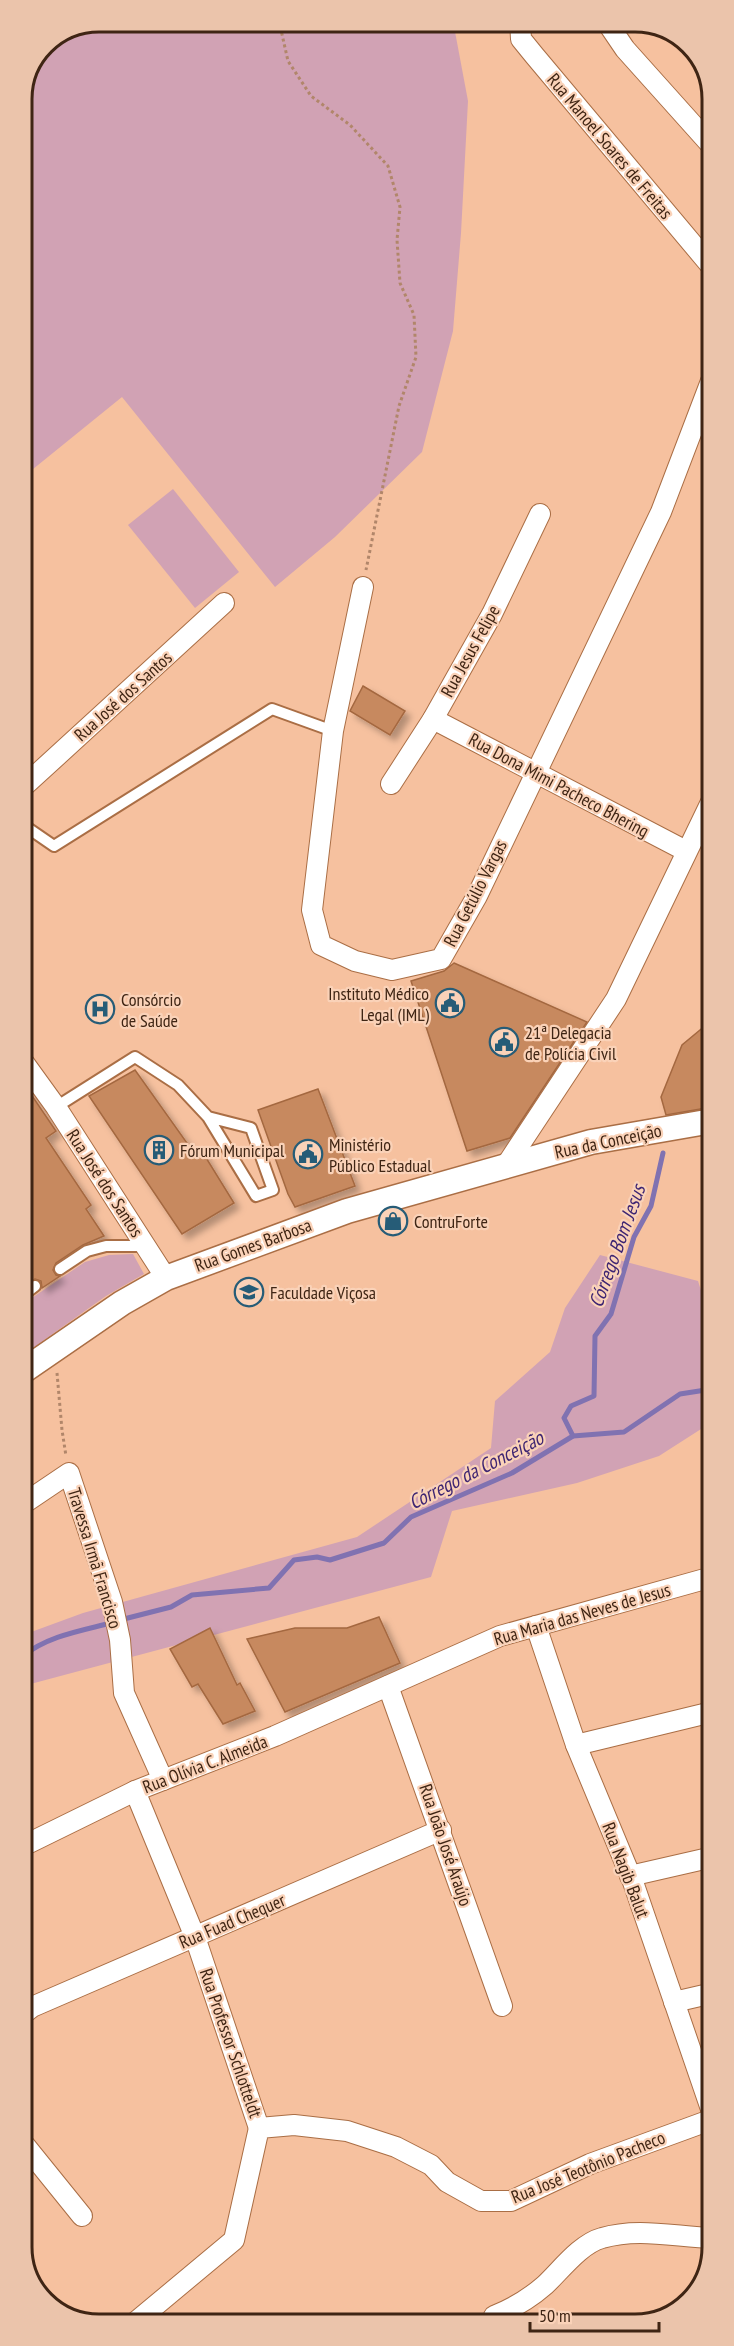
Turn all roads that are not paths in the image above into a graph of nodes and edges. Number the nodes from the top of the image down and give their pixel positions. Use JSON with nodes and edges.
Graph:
{"nodes":[{"id":1,"x":521,"y":32,"type":"edge"},
{"id":2,"x":613,"y":32,"type":"edge"},
{"id":3,"x":702,"y":135,"type":"edge"},
{"id":4,"x":702,"y":255,"type":"edge"},
{"id":5,"x":702,"y":405,"type":"edge"},
{"id":6,"x":540,"y":514,"type":"dead end"},
{"id":7,"x":363,"y":587,"type":"road end"},
{"id":8,"x":224,"y":603,"type":"dead end"},
{"id":9,"x":433,"y":719,"type":"junction"},
{"id":10,"x":333,"y":731,"type":"junction"},
{"id":11,"x":535,"y":773,"type":"junction"},
{"id":12,"x":32,"y":779,"type":"edge"},
{"id":13,"x":391,"y":784,"type":"dead end"},
{"id":14,"x":702,"y":820,"type":"edge"},
{"id":15,"x":32,"y":831,"type":"edge"},
{"id":16,"x":686,"y":851,"type":"junction"},
{"id":17,"x":32,"y":1074,"type":"edge"},
{"id":18,"x":56,"y":1107,"type":"junction"},
{"id":19,"x":208,"y":1117,"type":"junction"},
{"id":20,"x":702,"y":1123,"type":"edge"},
{"id":21,"x":505,"y":1167,"type":"junction"},
{"id":22,"x":146,"y":1246,"type":"junction"},
{"id":23,"x":60,"y":1269,"type":"dead end"},
{"id":24,"x":166,"y":1278,"type":"junction"},
{"id":25,"x":35,"y":1286,"type":"dead end"},
{"id":26,"x":32,"y":1288,"type":"edge"},
{"id":27,"x":32,"y":1364,"type":"edge"},
{"id":28,"x":32,"y":1498,"type":"edge"},
{"id":29,"x":702,"y":1580,"type":"edge"},
{"id":30,"x":536,"y":1626,"type":"junction"},
{"id":31,"x":388,"y":1686,"type":"junction"},
{"id":32,"x":702,"y":1714,"type":"edge"},
{"id":33,"x":576,"y":1745,"type":"junction"},
{"id":34,"x":163,"y":1780,"type":"junction"},
{"id":35,"x":135,"y":1791,"type":"junction"},
{"id":36,"x":441,"y":1830,"type":"junction"},
{"id":37,"x":32,"y":1842,"type":"edge"},
{"id":38,"x":702,"y":1859,"type":"edge"},
{"id":39,"x":630,"y":1876,"type":"junction"},
{"id":40,"x":195,"y":1937,"type":"junction"},
{"id":41,"x":702,"y":1996,"type":"edge"},
{"id":42,"x":674,"y":2002,"type":"junction"},
{"id":43,"x":502,"y":2006,"type":"dead end"},
{"id":44,"x":32,"y":2007,"type":"edge"},
{"id":45,"x":702,"y":2085,"type":"edge"},
{"id":46,"x":702,"y":2121,"type":"edge"},
{"id":47,"x":259,"y":2128,"type":"junction"},
{"id":48,"x":32,"y":2154,"type":"edge"},
{"id":49,"x":82,"y":2216,"type":"dead end"},
{"id":50,"x":702,"y":2237,"type":"edge"},
{"id":51,"x":145,"y":2314,"type":"edge"},
{"id":52,"x":499,"y":2314,"type":"edge"}],
"edges":[{"from":1,"to":4,"type":"street","name":"Rua Manoel Soares de Freitas"},
{"from":2,"to":3,"type":"street"},
{"from":5,"to":11,"type":"street","name":"Rua Getúlio Vargas"},
{"from":6,"to":9,"type":"street","name":"Rua Jesus Felipe"},
{"from":7,"to":10,"type":"street","name":"Rua Getúlio Vargas"},
{"from":8,"to":12,"type":"street","name":"Rua José dos Santos"},
{"from":9,"to":11,"type":"street","name":"Rua Dona Mimi Pacheco Bhering"},
{"from":9,"to":13,"type":"street","name":"Rua Jesus Felipe"},
{"from":10,"to":11,"type":"street","name":"Rua Getúlio Vargas"},
{"from":10,"to":15,"type":"lane"},
{"from":11,"to":16,"type":"street","name":"Rua Dona Mimi Pacheco Bhering"},
{"from":14,"to":16,"type":"street"},
{"from":16,"to":21,"type":"street"},
{"from":17,"to":18,"type":"street","name":"Rua José dos Santos"},
{"from":18,"to":19,"type":"lane"},
{"from":18,"to":22,"type":"street","name":"Rua José dos Santos"},
{"from":19,"to":19,"type":"lane"},
{"from":20,"to":21,"type":"street","name":"Rua da Conceição"},
{"from":21,"to":24,"type":"street","name":"Rua Gomes Barbosa"},
{"from":22,"to":23,"type":"lane"},
{"from":22,"to":24,"type":"street","name":"Rua José dos Santos"},
{"from":24,"to":27,"type":"street","name":"Rua Gomes Barbosa"},
{"from":25,"to":26,"type":"lane"},
{"from":28,"to":34,"type":"street","name":"Travessa Irmã Francisco"},
{"from":29,"to":30,"type":"street","name":"Rua Maria das Neves de Jesus"},
{"from":30,"to":31,"type":"street","name":"Rua Maria das Neves de Jesus"},
{"from":30,"to":33,"type":"street","name":"Rua Nagib Balut"},
{"from":31,"to":34,"type":"street","name":"Rua Olívia C. Almeida"},
{"from":31,"to":36,"type":"street","name":"Rua João José Araújo"},
{"from":32,"to":33,"type":"street"},
{"from":33,"to":39,"type":"street","name":"Rua Nagib Balut"},
{"from":34,"to":35,"type":"street","name":"Rua Olívia C. Almeida"},
{"from":35,"to":37,"type":"street","name":"Rua Olívia C. Almeida"},
{"from":35,"to":40,"type":"street","name":"Rua Professor Schlotteldt"},
{"from":36,"to":40,"type":"street","name":"Rua Fuad Chequer"},
{"from":36,"to":43,"type":"street","name":"Rua João José Araújo"},
{"from":38,"to":39,"type":"street"},
{"from":39,"to":42,"type":"street","name":"Rua Nagib Balut"},
{"from":40,"to":44,"type":"street","name":"Rua Fuad Chequer"},
{"from":40,"to":47,"type":"street","name":"Rua Professor Schlotteldt"},
{"from":41,"to":42,"type":"street"},
{"from":42,"to":45,"type":"street","name":"Rua Nagib Balut"},
{"from":46,"to":47,"type":"street","name":"Rua José Teotônio Pacheco"},
{"from":47,"to":51,"type":"street"},
{"from":48,"to":49,"type":"street"},
{"from":50,"to":52,"type":"street"}]}
